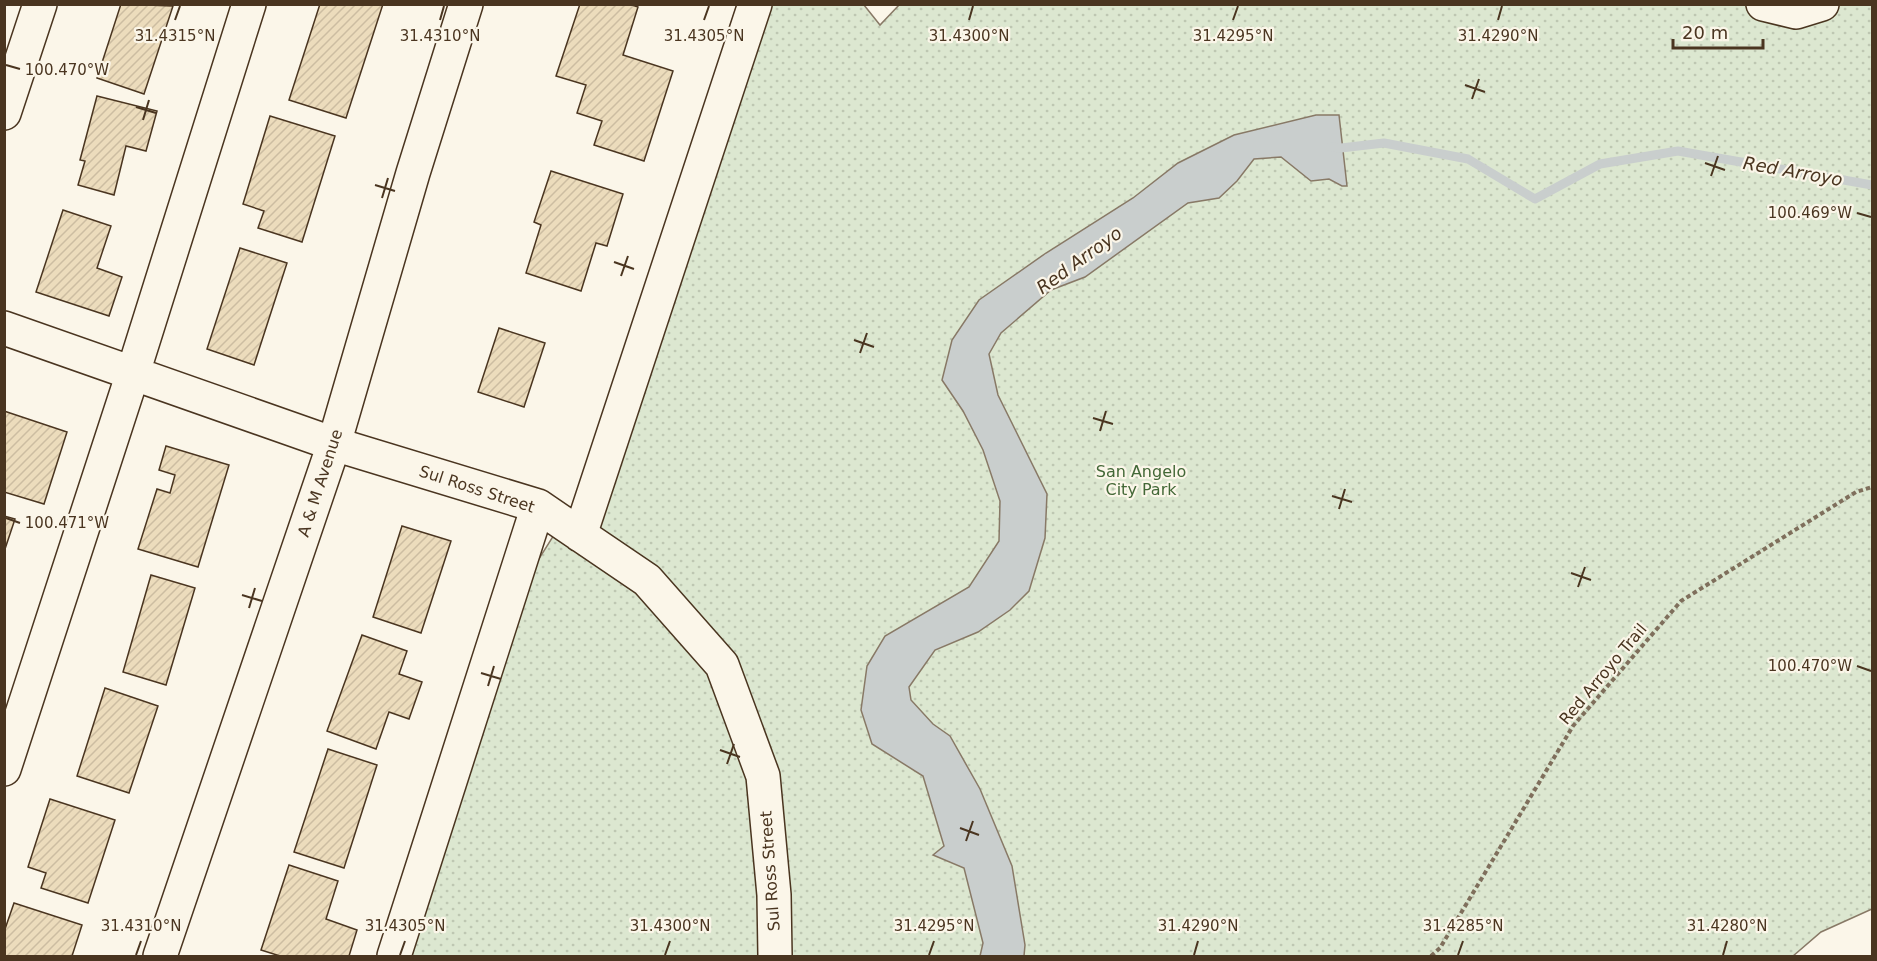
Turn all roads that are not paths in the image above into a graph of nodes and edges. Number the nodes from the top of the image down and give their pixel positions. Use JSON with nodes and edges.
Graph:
{"nodes":[{"id":1,"x":40,"y":4,"type":"edge"},
{"id":2,"x":249,"y":4,"type":"edge"},
{"id":3,"x":465,"y":4,"type":"edge"},
{"id":4,"x":755,"y":4,"type":"edge"},
{"id":5,"x":1763,"y":4,"type":"edge"},
{"id":6,"x":1822,"y":4,"type":"edge"},
{"id":7,"x":4,"y":113,"type":"edge"},
{"id":8,"x":4,"y":328,"type":"edge"},
{"id":9,"x":133,"y":373,"type":"junction"},
{"id":10,"x":334,"y":444,"type":"junction"},
{"id":11,"x":538,"y":507,"type":"junction"},
{"id":12,"x":580,"y":535,"type":"junction"},
{"id":13,"x":4,"y":769,"type":"edge"},
{"id":14,"x":160,"y":957,"type":"edge"},
{"id":15,"x":394,"y":957,"type":"edge"},
{"id":16,"x":775,"y":957,"type":"edge"}],
"edges":[{"from":1,"to":7,"type":"street"},
{"from":2,"to":9,"type":"street"},
{"from":3,"to":10,"type":"street","name":"A & M Avenue"},
{"from":4,"to":12,"type":"street"},
{"from":5,"to":6,"type":"street"},
{"from":8,"to":9,"type":"street","name":"Sul Ross Street"},
{"from":9,"to":10,"type":"street","name":"Sul Ross Street"},
{"from":9,"to":13,"type":"street"},
{"from":10,"to":11,"type":"street","name":"Sul Ross Street"},
{"from":10,"to":14,"type":"street","name":"A & M Avenue"},
{"from":11,"to":12,"type":"street","name":"Sul Ross Street"},
{"from":11,"to":15,"type":"street"},
{"from":12,"to":16,"type":"street","name":"Sul Ross Street"}]}
